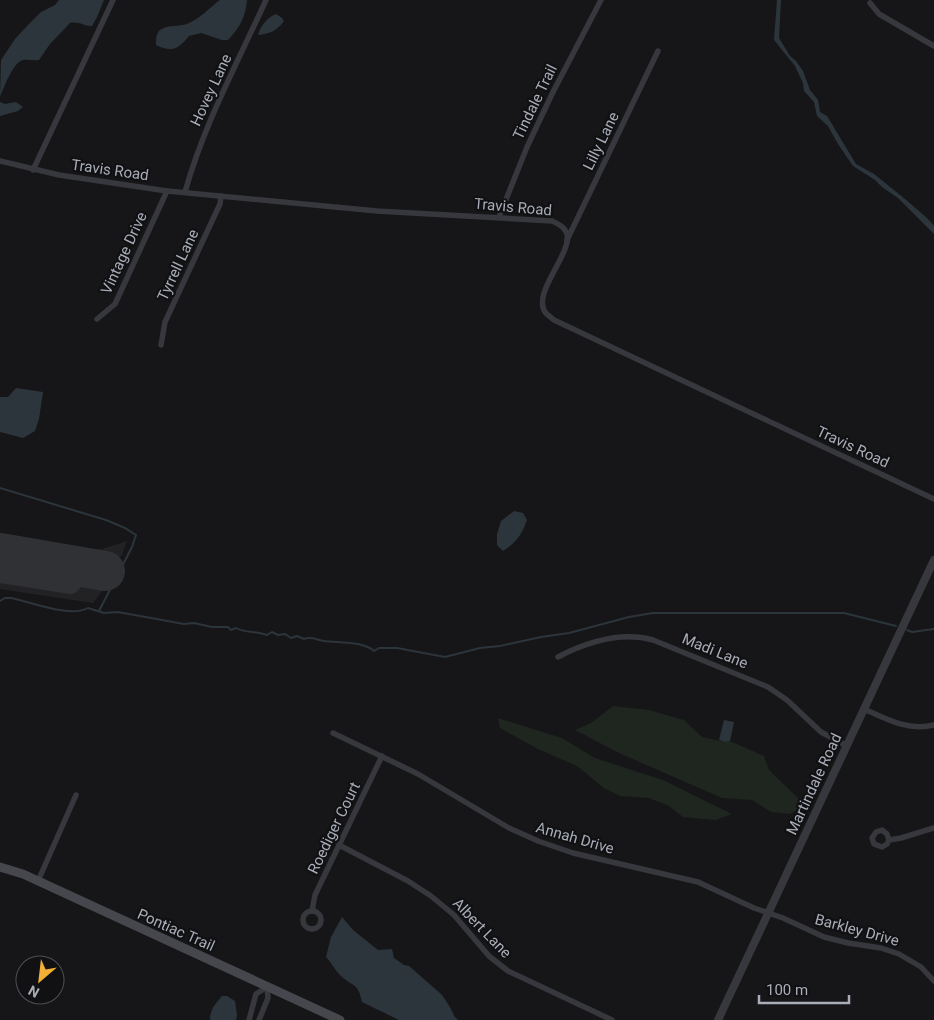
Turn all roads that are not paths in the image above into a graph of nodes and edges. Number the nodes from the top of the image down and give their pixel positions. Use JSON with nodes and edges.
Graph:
{"nodes":[{"id":1,"x":114,"y":0,"type":"edge"},
{"id":2,"x":266,"y":0,"type":"edge"},
{"id":3,"x":601,"y":0,"type":"edge"},
{"id":4,"x":870,"y":3,"type":"dead end"},
{"id":5,"x":934,"y":46,"type":"edge"},
{"id":6,"x":658,"y":51,"type":"dead end"},
{"id":7,"x":0,"y":161,"type":"edge"},
{"id":8,"x":33,"y":170,"type":"junction"},
{"id":9,"x":166,"y":191,"type":"junction"},
{"id":10,"x":185,"y":192,"type":"junction"},
{"id":11,"x":221,"y":196,"type":"junction"},
{"id":12,"x":499,"y":218,"type":"junction"},
{"id":13,"x":566,"y":242,"type":"junction"},
{"id":14,"x":97,"y":319,"type":"dead end"},
{"id":15,"x":161,"y":345,"type":"dead end"},
{"id":16,"x":934,"y":499,"type":"edge"},
{"id":17,"x":934,"y":560,"type":"edge"},
{"id":18,"x":558,"y":657,"type":"dead end"},
{"id":19,"x":864,"y":709,"type":"junction"},
{"id":20,"x":934,"y":725,"type":"edge"},
{"id":21,"x":333,"y":732,"type":"dead end"},
{"id":22,"x":847,"y":746,"type":"junction"},
{"id":23,"x":382,"y":756,"type":"junction"},
{"id":24,"x":76,"y":795,"type":"dead end"},
{"id":25,"x":934,"y":828,"type":"edge"},
{"id":26,"x":889,"y":840,"type":"dead end"},
{"id":27,"x":339,"y":845,"type":"junction"},
{"id":28,"x":0,"y":866,"type":"edge"},
{"id":29,"x":38,"y":882,"type":"junction"},
{"id":30,"x":312,"y":911,"type":"dead end"},
{"id":31,"x":768,"y":913,"type":"junction"},
{"id":32,"x":934,"y":981,"type":"edge"},
{"id":33,"x":267,"y":987,"type":"junction"},
{"id":34,"x":250,"y":1020,"type":"edge"},
{"id":35,"x":258,"y":1020,"type":"edge"},
{"id":36,"x":340,"y":1020,"type":"edge"},
{"id":37,"x":612,"y":1020,"type":"edge"},
{"id":38,"x":718,"y":1020,"type":"edge"}],
"edges":[{"from":1,"to":8,"type":"street"},
{"from":2,"to":10,"type":"street","name":"Hovey Lane"},
{"from":3,"to":12,"type":"street","name":"Tindale Trail"},
{"from":4,"to":5,"type":"street"},
{"from":6,"to":13,"type":"street","name":"Lilly Lane"},
{"from":7,"to":8,"type":"street","name":"Travis Road"},
{"from":8,"to":9,"type":"street","name":"Travis Road"},
{"from":9,"to":10,"type":"street","name":"Travis Road"},
{"from":9,"to":14,"type":"street","name":"Vintage Drive"},
{"from":10,"to":11,"type":"street","name":"Travis Road"},
{"from":11,"to":12,"type":"street","name":"Travis Road"},
{"from":11,"to":15,"type":"street","name":"Tyrrell Lane"},
{"from":12,"to":13,"type":"street","name":"Travis Road"},
{"from":13,"to":16,"type":"street","name":"Travis Road"},
{"from":17,"to":19,"type":"street","name":"Martindale Road"},
{"from":18,"to":22,"type":"street","name":"Madi Lane"},
{"from":19,"to":20,"type":"street"},
{"from":19,"to":22,"type":"street","name":"Martindale Road"},
{"from":21,"to":23,"type":"street","name":"Annah Drive"},
{"from":22,"to":31,"type":"street","name":"Martindale Road"},
{"from":23,"to":27,"type":"street","name":"Roediger Court"},
{"from":23,"to":31,"type":"street","name":"Annah Drive"},
{"from":24,"to":29,"type":"street"},
{"from":25,"to":26,"type":"street"},
{"from":27,"to":30,"type":"street","name":"Roediger Court"},
{"from":27,"to":37,"type":"street","name":"Albert Lane"},
{"from":28,"to":29,"type":"main road","name":"Pontiac Trail"},
{"from":29,"to":33,"type":"main road","name":"Pontiac Trail"},
{"from":31,"to":32,"type":"street","name":"Barkley Drive"},
{"from":31,"to":38,"type":"street","name":"Martindale Road"},
{"from":33,"to":34,"type":"street"},
{"from":33,"to":35,"type":"street"},
{"from":33,"to":36,"type":"main road","name":"Pontiac Trail"}]}
